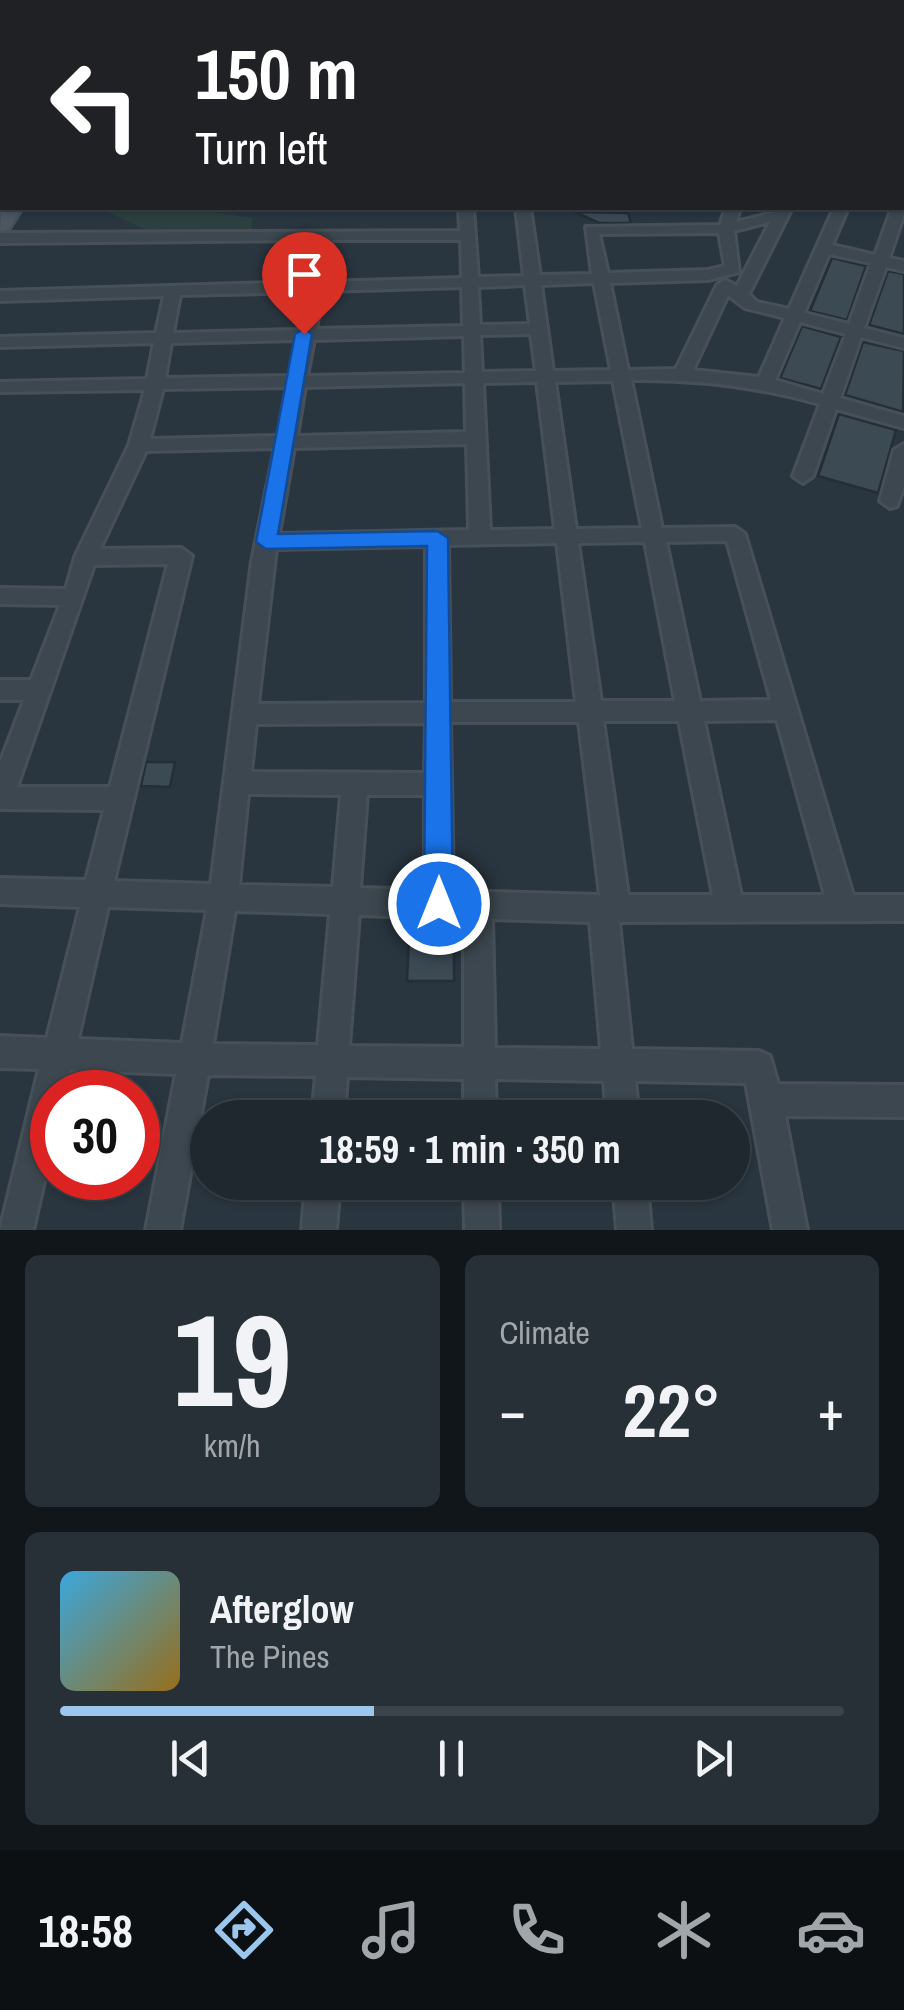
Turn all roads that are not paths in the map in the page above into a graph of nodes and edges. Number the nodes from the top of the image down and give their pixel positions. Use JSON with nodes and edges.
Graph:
{"nodes":[{"id":1,"x":466,"y":210,"type":"edge"},
{"id":2,"x":523,"y":210,"type":"edge"},
{"id":3,"x":732,"y":210,"type":"edge"},
{"id":4,"x":840,"y":210,"type":"edge"},
{"id":5,"x":898,"y":210,"type":"edge"},
{"id":6,"x":784,"y":211,"type":"edge"},
{"id":7,"x":726,"y":229,"type":"junction"},
{"id":8,"x":468,"y":235,"type":"junction"},
{"id":9,"x":0,"y":238,"type":"edge"},
{"id":10,"x":324,"y":238,"type":"junction"},
{"id":11,"x":824,"y":248,"type":"junction"},
{"id":12,"x":880,"y":260,"type":"junction"},
{"id":13,"x":904,"y":266,"type":"edge"},
{"id":14,"x":708,"y":275,"type":"junction"},
{"id":15,"x":599,"y":278,"type":"junction"},
{"id":16,"x":534,"y":279,"type":"junction"},
{"id":17,"x":471,"y":281,"type":"junction"},
{"id":18,"x":314,"y":285,"type":"junction"},
{"id":19,"x":173,"y":290,"type":"junction"},
{"id":20,"x":732,"y":290,"type":"junction"},
{"id":21,"x":0,"y":296,"type":"edge"},
{"id":22,"x":794,"y":316,"type":"junction"},
{"id":23,"x":540,"y":329,"type":"junction"},
{"id":24,"x":855,"y":330,"type":"junction"},
{"id":25,"x":472,"y":331,"type":"junction"},
{"id":26,"x":304,"y":334,"type":"junction"},
{"id":27,"x":164,"y":338,"type":"junction"},
{"id":28,"x":0,"y":342,"type":"edge"},
{"id":29,"x":904,"y":343,"type":"edge"},
{"id":30,"x":682,"y":374,"type":"junction"},
{"id":31,"x":619,"y":375,"type":"junction"},
{"id":32,"x":547,"y":376,"type":"junction"},
{"id":33,"x":474,"y":378,"type":"junction"},
{"id":34,"x":295,"y":382,"type":"junction"},
{"id":35,"x":155,"y":384,"type":"junction"},
{"id":36,"x":765,"y":384,"type":"junction"},
{"id":37,"x":0,"y":387,"type":"edge"},
{"id":38,"x":830,"y":401,"type":"junction"},
{"id":39,"x":904,"y":422,"type":"edge"},
{"id":40,"x":476,"y":438,"type":"junction"},
{"id":41,"x":284,"y":440,"type":"junction"},
{"id":42,"x":138,"y":446,"type":"junction"},
{"id":43,"x":904,"y":450,"type":"edge"},
{"id":44,"x":804,"y":476,"type":"dead end"},
{"id":45,"x":890,"y":501,"type":"dead end"},
{"id":46,"x":652,"y":534,"type":"junction"},
{"id":47,"x":480,"y":537,"type":"junction"},
{"id":48,"x":568,"y":537,"type":"junction"},
{"id":49,"x":437,"y":538,"type":"junction"},
{"id":50,"x":266,"y":542,"type":"junction"},
{"id":51,"x":86,"y":556,"type":"junction"},
{"id":52,"x":0,"y":596,"type":"edge"},
{"id":53,"x":74,"y":597,"type":"junction"},
{"id":54,"x":0,"y":690,"type":"edge"},
{"id":55,"x":40,"y":690,"type":"junction"},
{"id":56,"x":786,"y":710,"type":"junction"},
{"id":57,"x":591,"y":712,"type":"junction"},
{"id":58,"x":689,"y":712,"type":"junction"},
{"id":59,"x":440,"y":713,"type":"junction"},
{"id":60,"x":245,"y":714,"type":"junction"},
{"id":61,"x":237,"y":782,"type":"junction"},
{"id":62,"x":356,"y":784,"type":"junction"},
{"id":63,"x":439,"y":784,"type":"junction"},
{"id":64,"x":0,"y":798,"type":"edge"},
{"id":65,"x":120,"y":799,"type":"junction"},
{"id":66,"x":0,"y":892,"type":"edge"},
{"id":67,"x":97,"y":895,"type":"junction"},
{"id":68,"x":224,"y":898,"type":"junction"},
{"id":69,"x":346,"y":902,"type":"junction"},
{"id":70,"x":439,"y":904,"type":"junction"},
{"id":71,"x":478,"y":905,"type":"junction"},
{"id":72,"x":730,"y":908,"type":"junction"},
{"id":73,"x":842,"y":908,"type":"junction"},
{"id":74,"x":904,"y":908,"type":"edge"},
{"id":75,"x":610,"y":909,"type":"junction"},
{"id":76,"x":0,"y":1052,"type":"edge"},
{"id":77,"x":58,"y":1054,"type":"junction"},
{"id":78,"x":195,"y":1059,"type":"junction"},
{"id":79,"x":333,"y":1062,"type":"junction"},
{"id":80,"x":480,"y":1062,"type":"junction"},
{"id":81,"x":618,"y":1063,"type":"junction"},
{"id":82,"x":330,"y":1100,"type":"edge"},
{"id":83,"x":480,"y":1100,"type":"edge"},
{"id":84,"x":621,"y":1100,"type":"edge"},
{"id":85,"x":765,"y":1100,"type":"junction"},
{"id":86,"x":904,"y":1100,"type":"edge"},
{"id":87,"x":322,"y":1200,"type":"edge"},
{"id":88,"x":481,"y":1200,"type":"edge"},
{"id":89,"x":632,"y":1200,"type":"edge"},
{"id":90,"x":16,"y":1230,"type":"edge"},
{"id":91,"x":163,"y":1230,"type":"edge"},
{"id":92,"x":320,"y":1230,"type":"edge"},
{"id":93,"x":482,"y":1230,"type":"edge"},
{"id":94,"x":634,"y":1230,"type":"edge"},
{"id":95,"x":790,"y":1230,"type":"edge"}],
"edges":[{"from":1,"to":8,"type":"street"},
{"from":2,"to":16,"type":"street"},
{"from":3,"to":7,"type":"street"},
{"from":4,"to":11,"type":"street"},
{"from":5,"to":12,"type":"street"},
{"from":6,"to":7,"type":"street"},
{"from":6,"to":20,"type":"street"},
{"from":7,"to":14,"type":"street"},
{"from":7,"to":15,"type":"street"},
{"from":8,"to":10,"type":"street"},
{"from":8,"to":17,"type":"street"},
{"from":9,"to":10,"type":"street"},
{"from":10,"to":18,"type":"street"},
{"from":11,"to":12,"type":"street"},
{"from":11,"to":22,"type":"street"},
{"from":12,"to":13,"type":"street"},
{"from":12,"to":24,"type":"street"},
{"from":14,"to":15,"type":"street"},
{"from":14,"to":20,"type":"street"},
{"from":15,"to":16,"type":"street"},
{"from":15,"to":31,"type":"street"},
{"from":16,"to":17,"type":"street"},
{"from":16,"to":23,"type":"street"},
{"from":17,"to":18,"type":"street"},
{"from":17,"to":25,"type":"street"},
{"from":18,"to":19,"type":"street"},
{"from":18,"to":26,"type":"street"},
{"from":19,"to":21,"type":"street"},
{"from":19,"to":27,"type":"street"},
{"from":20,"to":22,"type":"street"},
{"from":20,"to":30,"type":"street"},
{"from":22,"to":24,"type":"street"},
{"from":22,"to":36,"type":"street"},
{"from":23,"to":25,"type":"street"},
{"from":23,"to":32,"type":"street"},
{"from":24,"to":29,"type":"street"},
{"from":24,"to":38,"type":"street"},
{"from":25,"to":26,"type":"street"},
{"from":25,"to":33,"type":"street"},
{"from":26,"to":27,"type":"street"},
{"from":26,"to":34,"type":"street"},
{"from":27,"to":28,"type":"street"},
{"from":27,"to":35,"type":"street"},
{"from":30,"to":31,"type":"street"},
{"from":30,"to":36,"type":"street"},
{"from":31,"to":32,"type":"street"},
{"from":31,"to":46,"type":"street"},
{"from":32,"to":33,"type":"street"},
{"from":32,"to":48,"type":"street"},
{"from":33,"to":34,"type":"street"},
{"from":33,"to":40,"type":"street"},
{"from":34,"to":35,"type":"street"},
{"from":34,"to":41,"type":"street"},
{"from":35,"to":37,"type":"street"},
{"from":35,"to":42,"type":"street"},
{"from":36,"to":38,"type":"street"},
{"from":38,"to":39,"type":"street"},
{"from":38,"to":44,"type":"street"},
{"from":40,"to":41,"type":"street"},
{"from":40,"to":47,"type":"street"},
{"from":41,"to":42,"type":"street"},
{"from":41,"to":50,"type":"street"},
{"from":42,"to":51,"type":"street"},
{"from":43,"to":45,"type":"street"},
{"from":46,"to":48,"type":"street"},
{"from":46,"to":56,"type":"street"},
{"from":46,"to":58,"type":"street"},
{"from":47,"to":48,"type":"street"},
{"from":47,"to":49,"type":"street"},
{"from":48,"to":57,"type":"street"},
{"from":49,"to":50,"type":"street"},
{"from":49,"to":59,"type":"street"},
{"from":50,"to":60,"type":"street"},
{"from":51,"to":53,"type":"street"},
{"from":51,"to":65,"type":"street"},
{"from":52,"to":53,"type":"street"},
{"from":53,"to":55,"type":"street"},
{"from":54,"to":55,"type":"street"},
{"from":55,"to":64,"type":"street"},
{"from":56,"to":58,"type":"street"},
{"from":56,"to":73,"type":"street"},
{"from":57,"to":58,"type":"street"},
{"from":57,"to":59,"type":"street"},
{"from":57,"to":75,"type":"street"},
{"from":58,"to":72,"type":"street"},
{"from":59,"to":60,"type":"street"},
{"from":59,"to":63,"type":"street"},
{"from":60,"to":61,"type":"street"},
{"from":61,"to":62,"type":"street"},
{"from":61,"to":68,"type":"street"},
{"from":62,"to":63,"type":"street"},
{"from":62,"to":69,"type":"street"},
{"from":63,"to":70,"type":"street"},
{"from":64,"to":65,"type":"street"},
{"from":65,"to":67,"type":"street"},
{"from":66,"to":67,"type":"street"},
{"from":67,"to":68,"type":"street"},
{"from":67,"to":77,"type":"street"},
{"from":68,"to":69,"type":"street"},
{"from":68,"to":78,"type":"street"},
{"from":69,"to":70,"type":"street"},
{"from":69,"to":79,"type":"street"},
{"from":70,"to":71,"type":"street"},
{"from":71,"to":75,"type":"street"},
{"from":71,"to":80,"type":"street"},
{"from":72,"to":73,"type":"street"},
{"from":72,"to":75,"type":"street"},
{"from":73,"to":74,"type":"street"},
{"from":75,"to":81,"type":"street"},
{"from":76,"to":77,"type":"street"},
{"from":77,"to":78,"type":"street"},
{"from":77,"to":90,"type":"street"},
{"from":78,"to":79,"type":"street"},
{"from":78,"to":91,"type":"street"},
{"from":79,"to":80,"type":"street"},
{"from":79,"to":82,"type":"street"},
{"from":80,"to":81,"type":"street"},
{"from":80,"to":83,"type":"street"},
{"from":81,"to":84,"type":"street"},
{"from":81,"to":85,"type":"street"},
{"from":85,"to":86,"type":"street"},
{"from":85,"to":95,"type":"street"},
{"from":87,"to":92,"type":"street"},
{"from":88,"to":93,"type":"street"},
{"from":89,"to":94,"type":"street"}]}
